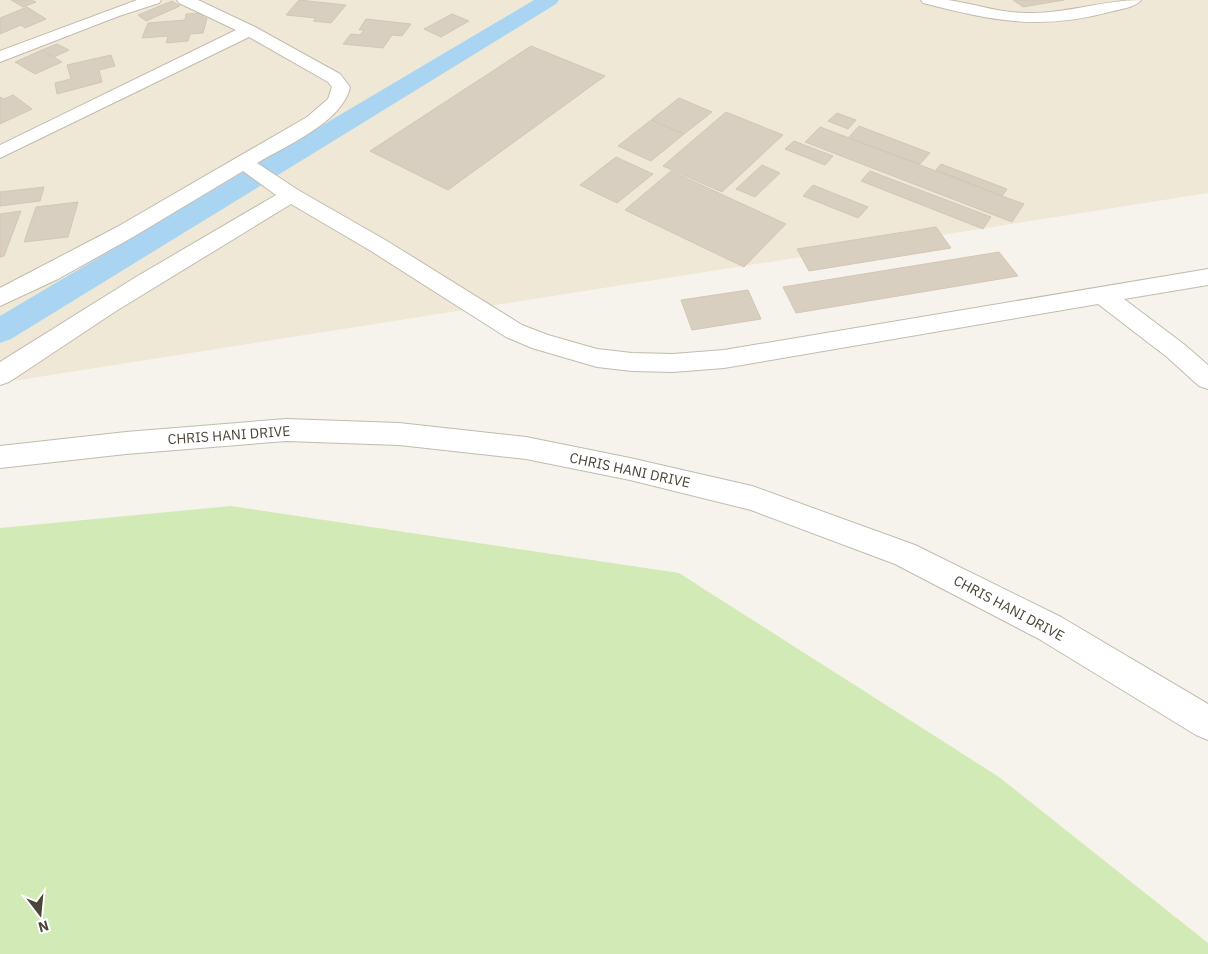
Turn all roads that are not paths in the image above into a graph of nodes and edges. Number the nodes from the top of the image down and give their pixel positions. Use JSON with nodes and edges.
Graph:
{"nodes":[{"id":1,"x":153,"y":0,"type":"edge"},
{"id":2,"x":185,"y":0,"type":"edge"},
{"id":3,"x":929,"y":0,"type":"edge"},
{"id":4,"x":1133,"y":0,"type":"edge"},
{"id":5,"x":249,"y":30,"type":"junction"},
{"id":6,"x":0,"y":57,"type":"edge"},
{"id":7,"x":0,"y":152,"type":"edge"},
{"id":8,"x":254,"y":170,"type":"junction"},
{"id":9,"x":291,"y":195,"type":"junction"},
{"id":10,"x":1208,"y":277,"type":"edge"},
{"id":11,"x":1102,"y":295,"type":"junction"},
{"id":12,"x":0,"y":298,"type":"edge"},
{"id":13,"x":0,"y":375,"type":"edge"},
{"id":14,"x":1208,"y":379,"type":"edge"},
{"id":15,"x":0,"y":457,"type":"edge"},
{"id":16,"x":1208,"y":723,"type":"edge"}],
"edges":[{"from":1,"to":6,"type":"street"},
{"from":2,"to":5,"type":"street"},
{"from":3,"to":4,"type":"street"},
{"from":5,"to":7,"type":"street"},
{"from":5,"to":8,"type":"street"},
{"from":8,"to":9,"type":"street"},
{"from":8,"to":12,"type":"street"},
{"from":9,"to":11,"type":"street"},
{"from":9,"to":13,"type":"street"},
{"from":10,"to":11,"type":"street"},
{"from":11,"to":14,"type":"street"},
{"from":15,"to":16,"type":"street","name":"CHRIS HANI DRIVE"}]}
